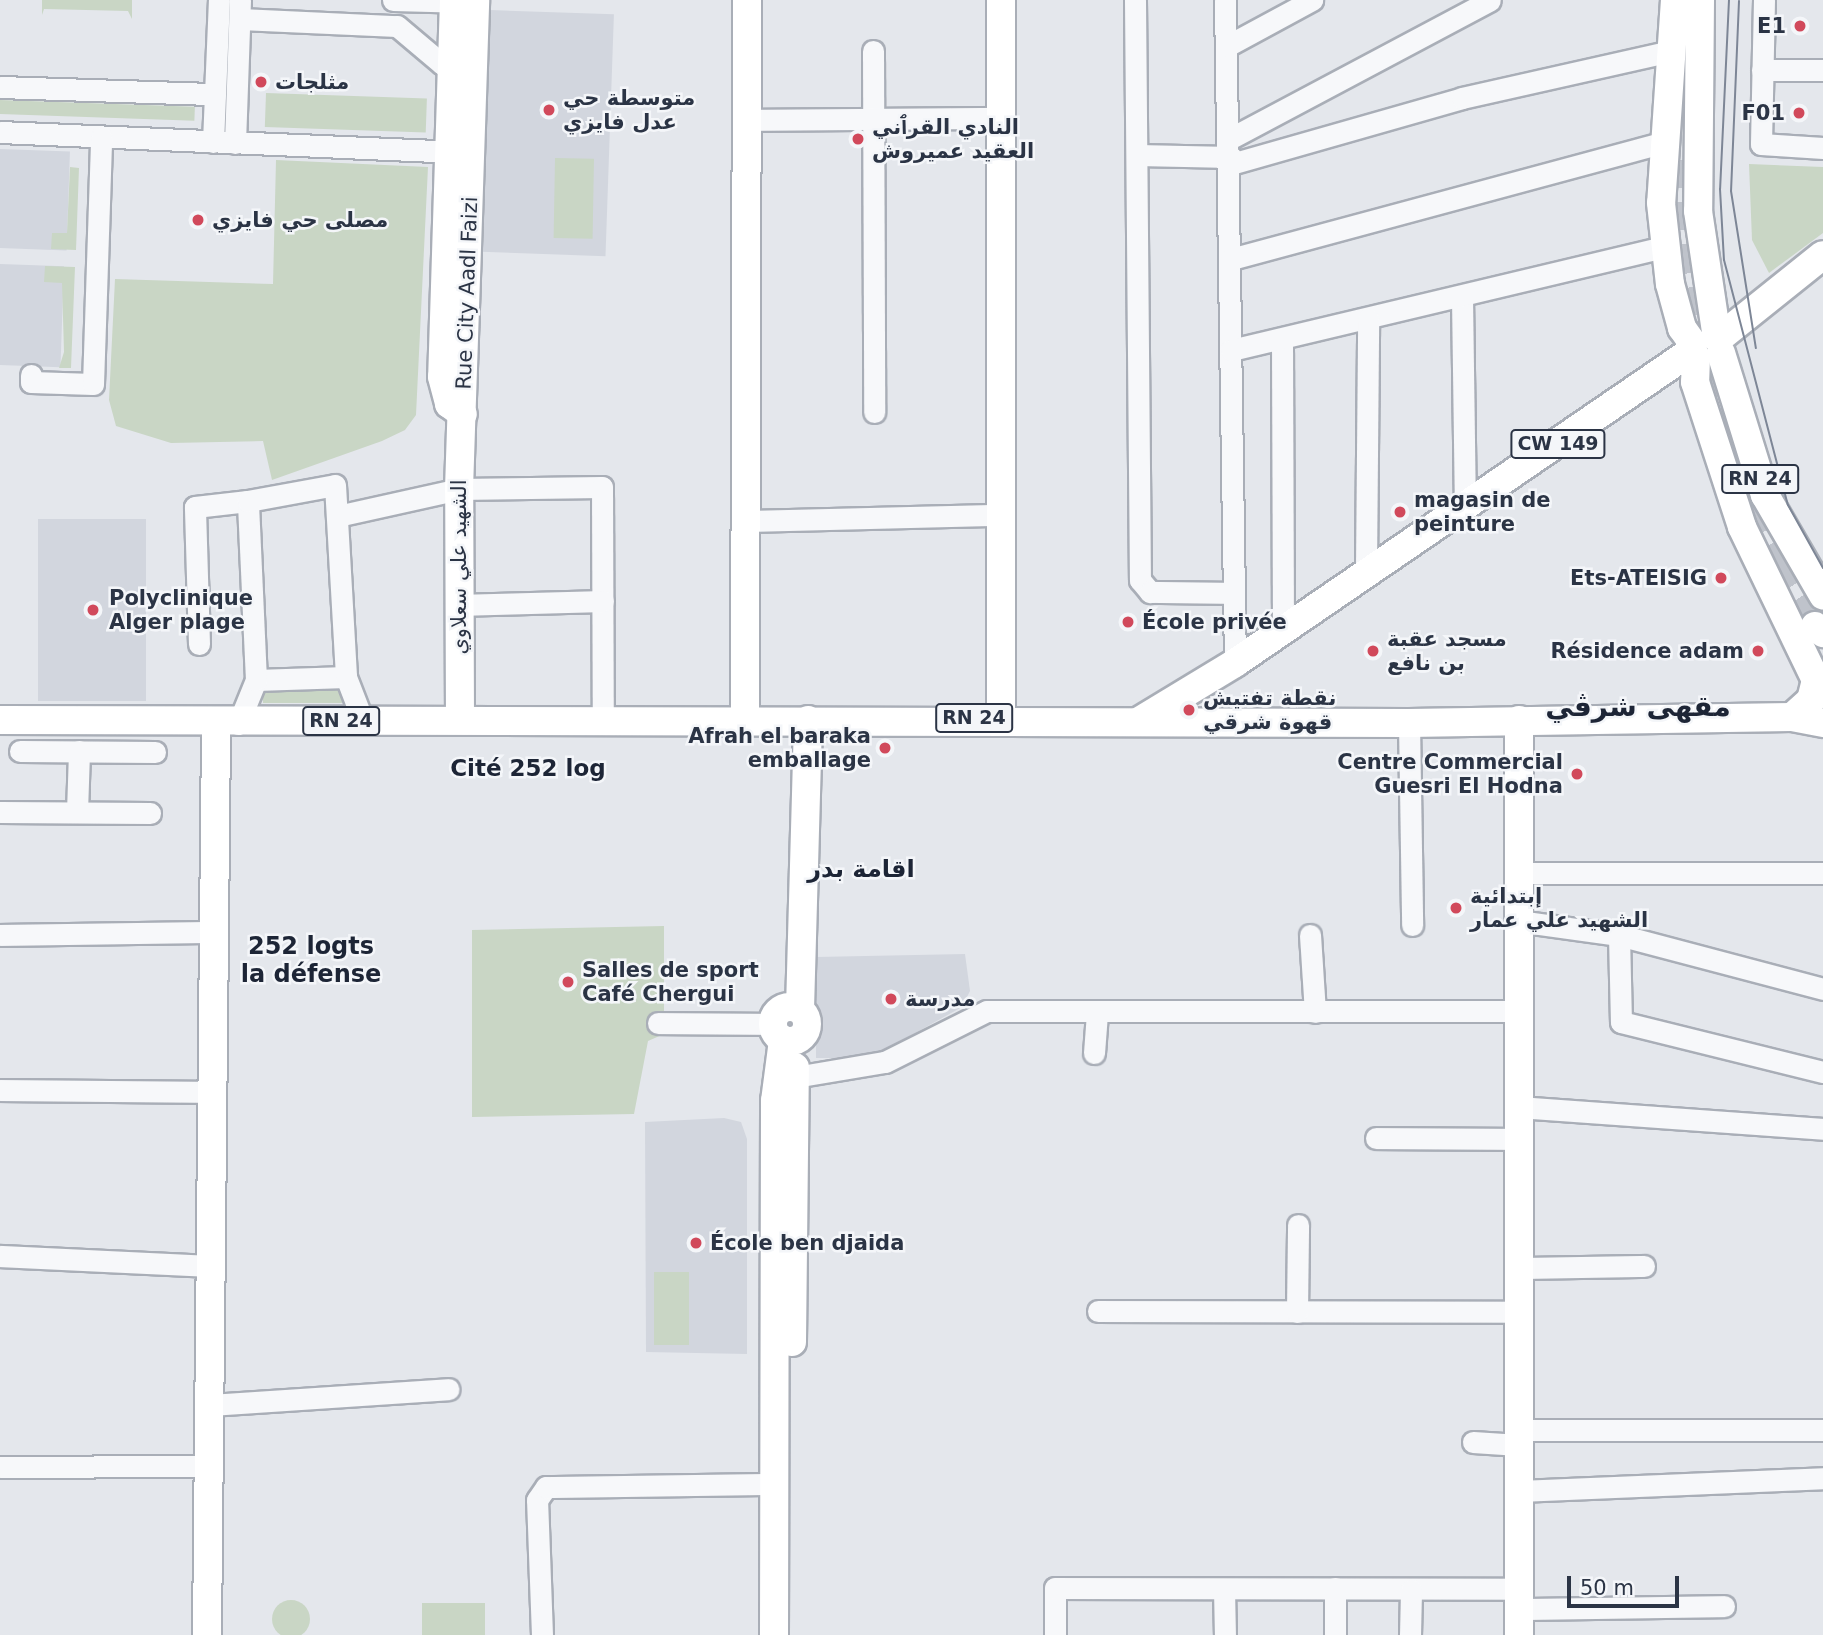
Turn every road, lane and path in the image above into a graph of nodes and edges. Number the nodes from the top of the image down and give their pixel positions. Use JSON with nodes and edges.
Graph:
{"nodes":[{"id":1,"x":219,"y":0,"type":"edge"},
{"id":2,"x":393,"y":0,"type":"edge"},
{"id":3,"x":747,"y":0,"type":"edge"},
{"id":4,"x":1001,"y":0,"type":"edge"},
{"id":5,"x":1135,"y":0,"type":"edge"},
{"id":6,"x":1225,"y":0,"type":"edge"},
{"id":7,"x":1312,"y":0,"type":"edge"},
{"id":8,"x":1490,"y":0,"type":"edge"},
{"id":9,"x":1675,"y":0,"type":"edge"},
{"id":10,"x":1700,"y":0,"type":"edge"},
{"id":11,"x":1764,"y":0,"type":"edge"},
{"id":12,"x":464,"y":1,"type":"edge"},
{"id":13,"x":240,"y":10,"type":"edge"},
{"id":14,"x":1227,"y":46,"type":"junction"},
{"id":15,"x":873,"y":51,"type":"dead end"},
{"id":16,"x":1671,"y":51,"type":"junction"},
{"id":17,"x":452,"y":65,"type":"junction"},
{"id":18,"x":1762,"y":70,"type":"junction"},
{"id":19,"x":1823,"y":70,"type":"edge"},
{"id":20,"x":0,"y":87,"type":"edge"},
{"id":21,"x":215,"y":94,"type":"junction"},
{"id":22,"x":1271,"y":116,"type":"junction"},
{"id":23,"x":875,"y":118,"type":"junction"},
{"id":24,"x":1001,"y":118,"type":"junction"},
{"id":25,"x":747,"y":120,"type":"junction"},
{"id":26,"x":0,"y":132,"type":"edge"},
{"id":27,"x":101,"y":137,"type":"junction"},
{"id":28,"x":214,"y":142,"type":"junction"},
{"id":29,"x":235,"y":143,"type":"junction"},
{"id":30,"x":1662,"y":143,"type":"junction"},
{"id":31,"x":1823,"y":148,"type":"edge"},
{"id":32,"x":1284,"y":151,"type":"junction"},
{"id":33,"x":460,"y":152,"type":"junction"},
{"id":34,"x":1231,"y":153,"type":"junction"},
{"id":35,"x":1137,"y":155,"type":"junction"},
{"id":36,"x":1664,"y":247,"type":"junction"},
{"id":37,"x":1231,"y":259,"type":"junction"},
{"id":38,"x":1821,"y":267,"type":"edge"},
{"id":39,"x":1462,"y":297,"type":"junction"},
{"id":40,"x":1368,"y":319,"type":"junction"},
{"id":41,"x":1282,"y":342,"type":"junction"},
{"id":42,"x":1700,"y":343,"type":"junction"},
{"id":43,"x":1231,"y":350,"type":"junction"},
{"id":44,"x":31,"y":375,"type":"dead end"},
{"id":45,"x":1660,"y":376,"type":"junction"},
{"id":46,"x":1740,"y":408,"type":"junction"},
{"id":47,"x":1705,"y":411,"type":"junction"},
{"id":48,"x":874,"y":412,"type":"dead end"},
{"id":49,"x":463,"y":414,"type":"joint"},
{"id":50,"x":459,"y":489,"type":"junction"},
{"id":51,"x":248,"y":501,"type":"junction"},
{"id":52,"x":1465,"y":505,"type":"junction"},
{"id":53,"x":341,"y":515,"type":"junction"},
{"id":54,"x":1001,"y":516,"type":"junction"},
{"id":55,"x":748,"y":521,"type":"junction"},
{"id":56,"x":1366,"y":569,"type":"junction"},
{"id":57,"x":1230,"y":593,"type":"junction"},
{"id":58,"x":603,"y":601,"type":"junction"},
{"id":59,"x":1779,"y":603,"type":"junction"},
{"id":60,"x":458,"y":605,"type":"junction"},
{"id":61,"x":1821,"y":623,"type":"edge"},
{"id":62,"x":1283,"y":626,"type":"junction"},
{"id":63,"x":199,"y":644,"type":"dead end"},
{"id":64,"x":1235,"y":663,"type":"junction"},
{"id":65,"x":346,"y":677,"type":"junction"},
{"id":66,"x":256,"y":680,"type":"junction"},
{"id":67,"x":1211,"y":688,"type":"junction"},
{"id":68,"x":1792,"y":717,"type":"junction"},
{"id":69,"x":746,"y":718,"type":"junction"},
{"id":70,"x":1001,"y":719,"type":"junction"},
{"id":71,"x":0,"y":720,"type":"edge"},
{"id":72,"x":460,"y":720,"type":"junction"},
{"id":73,"x":603,"y":720,"type":"junction"},
{"id":74,"x":802,"y":720,"type":"junction"},
{"id":75,"x":1141,"y":720,"type":"junction"},
{"id":76,"x":1175,"y":720,"type":"junction"},
{"id":77,"x":1519,"y":720,"type":"junction"},
{"id":78,"x":363,"y":721,"type":"junction"},
{"id":79,"x":1235,"y":722,"type":"junction"},
{"id":80,"x":1409,"y":723,"type":"junction"},
{"id":81,"x":1823,"y":723,"type":"edge"},
{"id":82,"x":227,"y":724,"type":"junction"},
{"id":83,"x":20,"y":751,"type":"dead end"},
{"id":84,"x":79,"y":751,"type":"junction"},
{"id":85,"x":155,"y":752,"type":"dead end"},
{"id":86,"x":0,"y":812,"type":"edge"},
{"id":87,"x":77,"y":812,"type":"junction"},
{"id":88,"x":150,"y":813,"type":"dead end"},
{"id":89,"x":1517,"y":873,"type":"junction"},
{"id":90,"x":1823,"y":873,"type":"edge"},
{"id":91,"x":1518,"y":922,"type":"junction"},
{"id":92,"x":1412,"y":925,"type":"dead end"},
{"id":93,"x":214,"y":932,"type":"junction"},
{"id":94,"x":1619,"y":934,"type":"junction"},
{"id":95,"x":0,"y":935,"type":"edge"},
{"id":96,"x":1310,"y":935,"type":"dead end"},
{"id":97,"x":1823,"y":989,"type":"edge"},
{"id":98,"x":1315,"y":1012,"type":"junction"},
{"id":99,"x":1518,"y":1012,"type":"junction"},
{"id":100,"x":1097,"y":1013,"type":"junction"},
{"id":101,"x":659,"y":1023,"type":"dead end"},
{"id":102,"x":788,"y":1024,"type":"junction"},
{"id":103,"x":1094,"y":1053,"type":"dead end"},
{"id":104,"x":1823,"y":1072,"type":"edge"},
{"id":105,"x":795,"y":1077,"type":"junction"},
{"id":106,"x":0,"y":1090,"type":"edge"},
{"id":107,"x":212,"y":1092,"type":"junction"},
{"id":108,"x":1518,"y":1107,"type":"junction"},
{"id":109,"x":1823,"y":1129,"type":"edge"},
{"id":110,"x":1376,"y":1138,"type":"dead end"},
{"id":111,"x":1518,"y":1139,"type":"junction"},
{"id":112,"x":1298,"y":1225,"type":"dead end"},
{"id":113,"x":0,"y":1256,"type":"edge"},
{"id":114,"x":211,"y":1266,"type":"junction"},
{"id":115,"x":1644,"y":1266,"type":"dead end"},
{"id":116,"x":1518,"y":1268,"type":"junction"},
{"id":117,"x":1098,"y":1311,"type":"dead end"},
{"id":118,"x":1297,"y":1312,"type":"junction"},
{"id":119,"x":1518,"y":1312,"type":"junction"},
{"id":120,"x":448,"y":1389,"type":"dead end"},
{"id":121,"x":209,"y":1405,"type":"junction"},
{"id":122,"x":1823,"y":1430,"type":"edge"},
{"id":123,"x":1519,"y":1437,"type":"junction"},
{"id":124,"x":1473,"y":1442,"type":"dead end"},
{"id":125,"x":209,"y":1466,"type":"junction"},
{"id":126,"x":0,"y":1467,"type":"edge"},
{"id":127,"x":1823,"y":1478,"type":"edge"},
{"id":128,"x":774,"y":1484,"type":"junction"},
{"id":129,"x":1519,"y":1490,"type":"junction"},
{"id":130,"x":1335,"y":1588,"type":"junction"},
{"id":131,"x":1224,"y":1589,"type":"junction"},
{"id":132,"x":1411,"y":1590,"type":"junction"},
{"id":133,"x":1724,"y":1606,"type":"dead end"},
{"id":134,"x":1519,"y":1611,"type":"edge"},
{"id":135,"x":207,"y":1635,"type":"edge"},
{"id":136,"x":542,"y":1635,"type":"edge"},
{"id":137,"x":774,"y":1635,"type":"edge"},
{"id":138,"x":789,"y":1635,"type":"edge"},
{"id":139,"x":1055,"y":1635,"type":"edge"},
{"id":140,"x":1224,"y":1635,"type":"edge"},
{"id":141,"x":1335,"y":1635,"type":"edge"},
{"id":142,"x":1410,"y":1635,"type":"edge"}],
"edges":[{"from":1,"to":21,"type":"street"},
{"from":2,"to":12,"type":"street"},
{"from":3,"to":25,"type":"main road"},
{"from":4,"to":24,"type":"main road"},
{"from":5,"to":35,"type":"street"},
{"from":6,"to":14,"type":"street"},
{"from":7,"to":14,"type":"street"},
{"from":8,"to":22,"type":"street"},
{"from":9,"to":16,"type":"main road"},
{"from":10,"to":42,"type":"main road"},
{"from":11,"to":18,"type":"street"},
{"from":12,"to":17,"type":"main road","name":"Rue City Aadl Faizi"},
{"from":12,"to":33,"type":"main road","name":"Rue City Aadl Faizi"},
{"from":13,"to":17,"type":"street"},
{"from":13,"to":29,"type":"street"},
{"from":14,"to":34,"type":"street"},
{"from":15,"to":23,"type":"street"},
{"from":16,"to":30,"type":"main road"},
{"from":16,"to":32,"type":"street"},
{"from":17,"to":33,"type":"main road","name":"Rue City Aadl Faizi"},
{"from":18,"to":19,"type":"street"},
{"from":18,"to":31,"type":"street"},
{"from":20,"to":21,"type":"street"},
{"from":21,"to":28,"type":"street"},
{"from":22,"to":32,"type":"street"},
{"from":22,"to":34,"type":"street"},
{"from":23,"to":24,"type":"street"},
{"from":23,"to":25,"type":"street"},
{"from":23,"to":48,"type":"street"},
{"from":24,"to":54,"type":"main road"},
{"from":25,"to":55,"type":"main road"},
{"from":26,"to":27,"type":"street"},
{"from":27,"to":28,"type":"street"},
{"from":27,"to":44,"type":"street"},
{"from":28,"to":29,"type":"street"},
{"from":29,"to":33,"type":"street"},
{"from":30,"to":36,"type":"main road"},
{"from":30,"to":37,"type":"street"},
{"from":32,"to":34,"type":"street"},
{"from":33,"to":49,"type":"main road","name":"Rue City Aadl Faizi"},
{"from":34,"to":35,"type":"street"},
{"from":34,"to":37,"type":"street"},
{"from":35,"to":57,"type":"street"},
{"from":36,"to":39,"type":"street"},
{"from":36,"to":42,"type":"main road"},
{"from":37,"to":43,"type":"street"},
{"from":38,"to":42,"type":"main road"},
{"from":39,"to":40,"type":"street"},
{"from":39,"to":52,"type":"street"},
{"from":40,"to":41,"type":"street"},
{"from":40,"to":56,"type":"street"},
{"from":41,"to":43,"type":"street"},
{"from":41,"to":62,"type":"street"},
{"from":42,"to":45,"type":"main road"},
{"from":42,"to":45,"type":"main road"},
{"from":42,"to":46,"type":"main road","number":"RN 24"},
{"from":42,"to":47,"type":"main road","number":"RN 24"},
{"from":43,"to":57,"type":"street"},
{"from":45,"to":52,"type":"main road","number":"CW 149"},
{"from":46,"to":47,"type":"main road"},
{"from":46,"to":61,"type":"main road","number":"RN 24"},
{"from":47,"to":59,"type":"main road","number":"RN 24"},
{"from":49,"to":50,"type":"main road","name":"الشهيد علي سعلاوي"},
{"from":50,"to":53,"type":"street"},
{"from":50,"to":58,"type":"street"},
{"from":50,"to":60,"type":"main road","name":"الشهيد علي سعلاوي"},
{"from":51,"to":53,"type":"street"},
{"from":51,"to":63,"type":"street"},
{"from":51,"to":66,"type":"street"},
{"from":52,"to":56,"type":"main road","number":"CW 149"},
{"from":53,"to":65,"type":"street"},
{"from":54,"to":55,"type":"street"},
{"from":54,"to":70,"type":"main road"},
{"from":55,"to":69,"type":"main road"},
{"from":56,"to":62,"type":"main road","number":"CW 149"},
{"from":57,"to":64,"type":"street"},
{"from":58,"to":60,"type":"street"},
{"from":58,"to":73,"type":"street"},
{"from":59,"to":61,"type":"main road","number":"RN 24"},
{"from":59,"to":68,"type":"main road","number":"RN 24"},
{"from":60,"to":72,"type":"main road","name":"الشهيد علي سعلاوي"},
{"from":62,"to":64,"type":"main road","number":"CW 149"},
{"from":64,"to":67,"type":"main road"},
{"from":64,"to":75,"type":"main road","number":"CW 149"},
{"from":65,"to":66,"type":"street"},
{"from":65,"to":78,"type":"street"},
{"from":66,"to":82,"type":"street"},
{"from":67,"to":76,"type":"main road"},
{"from":67,"to":79,"type":"main road"},
{"from":68,"to":77,"type":"main road","number":"RN 24"},
{"from":68,"to":81,"type":"main road","number":"RN 24"},
{"from":69,"to":73,"type":"main road","number":"RN 24"},
{"from":69,"to":74,"type":"main road","number":"RN 24"},
{"from":70,"to":74,"type":"main road","number":"RN 24"},
{"from":70,"to":75,"type":"main road","number":"RN 24"},
{"from":71,"to":82,"type":"main road","number":"RN 24"},
{"from":72,"to":73,"type":"main road","number":"RN 24"},
{"from":72,"to":78,"type":"main road","number":"RN 24"},
{"from":74,"to":102,"type":"main road"},
{"from":75,"to":76,"type":"main road","number":"RN 24"},
{"from":76,"to":79,"type":"main road","number":"RN 24"},
{"from":77,"to":80,"type":"main road","number":"RN 24"},
{"from":77,"to":89,"type":"main road"},
{"from":78,"to":82,"type":"main road","number":"RN 24"},
{"from":79,"to":80,"type":"main road","number":"RN 24"},
{"from":80,"to":92,"type":"street"},
{"from":82,"to":93,"type":"main road"},
{"from":83,"to":84,"type":"street"},
{"from":84,"to":85,"type":"street"},
{"from":84,"to":87,"type":"street"},
{"from":86,"to":87,"type":"street"},
{"from":87,"to":88,"type":"street"},
{"from":89,"to":90,"type":"street"},
{"from":89,"to":91,"type":"main road"},
{"from":91,"to":94,"type":"street"},
{"from":91,"to":99,"type":"main road"},
{"from":93,"to":95,"type":"street"},
{"from":93,"to":107,"type":"main road"},
{"from":94,"to":97,"type":"street"},
{"from":94,"to":104,"type":"street"},
{"from":96,"to":98,"type":"street"},
{"from":98,"to":99,"type":"street"},
{"from":98,"to":100,"type":"street"},
{"from":99,"to":108,"type":"main road"},
{"from":100,"to":103,"type":"street"},
{"from":100,"to":105,"type":"street"},
{"from":101,"to":102,"type":"street"},
{"from":102,"to":105,"type":"main road"},
{"from":102,"to":128,"type":"main road"},
{"from":105,"to":138,"type":"main road"},
{"from":106,"to":107,"type":"street"},
{"from":107,"to":114,"type":"main road"},
{"from":108,"to":109,"type":"street"},
{"from":108,"to":111,"type":"main road"},
{"from":110,"to":111,"type":"street"},
{"from":111,"to":116,"type":"main road"},
{"from":112,"to":118,"type":"street"},
{"from":113,"to":114,"type":"street"},
{"from":114,"to":121,"type":"main road"},
{"from":115,"to":116,"type":"street"},
{"from":116,"to":119,"type":"main road"},
{"from":117,"to":118,"type":"street"},
{"from":118,"to":119,"type":"street"},
{"from":119,"to":123,"type":"main road"},
{"from":120,"to":121,"type":"street"},
{"from":121,"to":125,"type":"main road"},
{"from":122,"to":123,"type":"street"},
{"from":123,"to":124,"type":"street"},
{"from":123,"to":129,"type":"main road"},
{"from":125,"to":126,"type":"street"},
{"from":125,"to":135,"type":"main road"},
{"from":127,"to":129,"type":"street"},
{"from":128,"to":136,"type":"street"},
{"from":128,"to":137,"type":"main road"},
{"from":129,"to":134,"type":"main road"},
{"from":130,"to":131,"type":"street"},
{"from":130,"to":132,"type":"street"},
{"from":130,"to":141,"type":"street"},
{"from":131,"to":139,"type":"street"},
{"from":131,"to":140,"type":"street"},
{"from":132,"to":134,"type":"street"},
{"from":132,"to":142,"type":"street"},
{"from":133,"to":134,"type":"street"}]}
